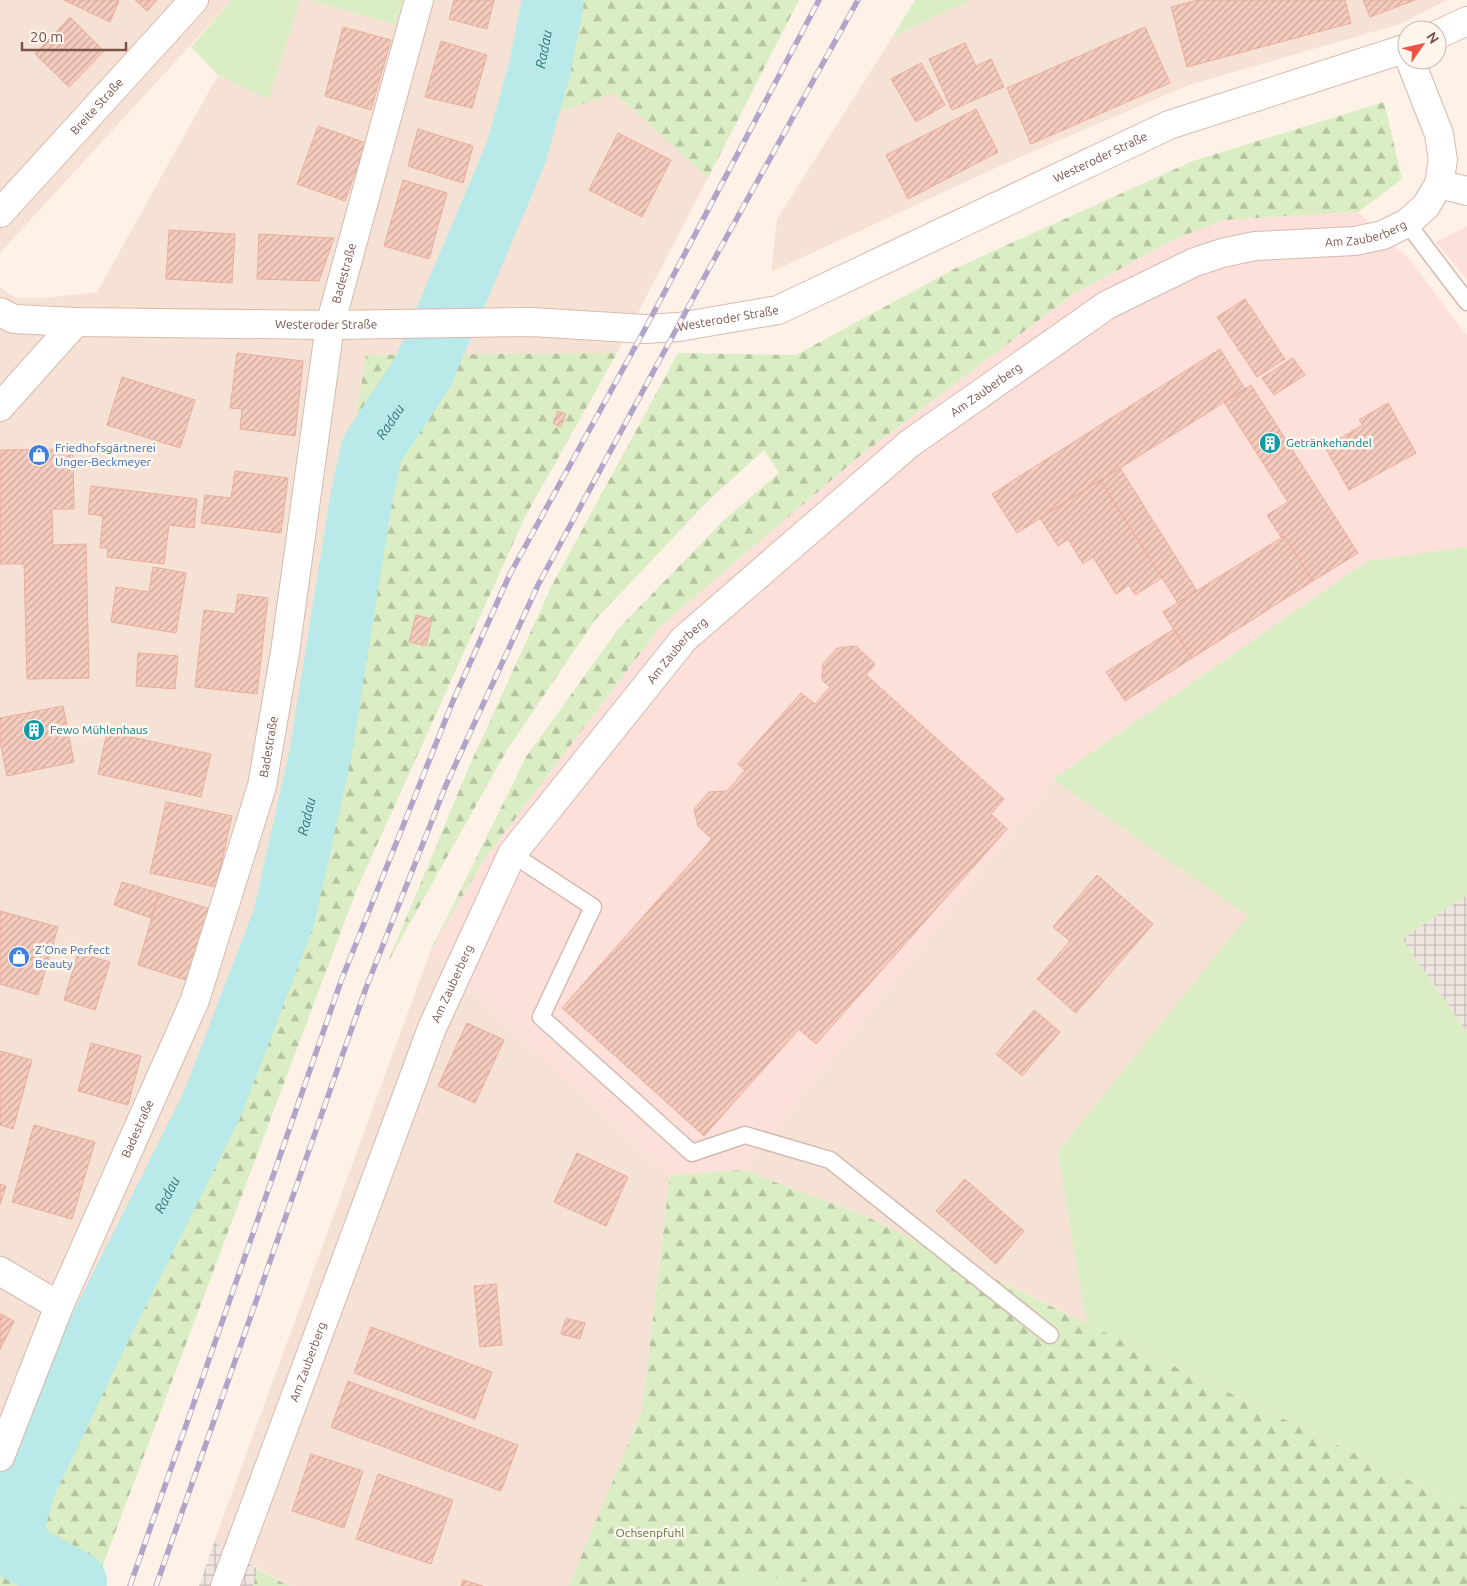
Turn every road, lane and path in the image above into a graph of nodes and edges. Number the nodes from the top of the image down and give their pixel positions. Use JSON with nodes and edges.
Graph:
{"nodes":[{"id":1,"x":194,"y":0,"type":"edge"},
{"id":2,"x":418,"y":0,"type":"edge"},
{"id":3,"x":1467,"y":21,"type":"edge"},
{"id":4,"x":1447,"y":30,"type":"edge"},
{"id":5,"x":1397,"y":55,"type":"edge"},
{"id":6,"x":1414,"y":70,"type":"edge"},
{"id":7,"x":1439,"y":184,"type":"junction"},
{"id":8,"x":1467,"y":191,"type":"edge"},
{"id":9,"x":0,"y":213,"type":"edge"},
{"id":10,"x":1407,"y":222,"type":"junction"},
{"id":11,"x":1467,"y":302,"type":"edge"},
{"id":12,"x":0,"y":312,"type":"edge"},
{"id":13,"x":76,"y":322,"type":"junction"},
{"id":14,"x":330,"y":326,"type":"junction"},
{"id":15,"x":0,"y":407,"type":"edge"},
{"id":16,"x":512,"y":854,"type":"junction"},
{"id":17,"x":0,"y":1271,"type":"edge"},
{"id":18,"x":58,"y":1306,"type":"junction"},
{"id":19,"x":1050,"y":1335,"type":"dead end"},
{"id":20,"x":0,"y":1458,"type":"edge"},
{"id":21,"x":226,"y":1583,"type":"edge"}],
"edges":[{"from":1,"to":9,"type":"street","name":"Breite Straße"},
{"from":2,"to":14,"type":"street","name":"Badestraße"},
{"from":3,"to":4,"type":"street"},
{"from":5,"to":14,"type":"street","name":"Westeroder Straße"},
{"from":6,"to":7,"type":"street","name":"Am Zauberberg"},
{"from":7,"to":8,"type":"street"},
{"from":7,"to":10,"type":"street","name":"Am Zauberberg"},
{"from":10,"to":11,"type":"lane"},
{"from":10,"to":16,"type":"street","name":"Am Zauberberg"},
{"from":12,"to":13,"type":"street","name":"Westeroder Straße"},
{"from":13,"to":14,"type":"street","name":"Westeroder Straße"},
{"from":13,"to":15,"type":"street"},
{"from":14,"to":18,"type":"street","name":"Badestraße"},
{"from":16,"to":19,"type":"lane"},
{"from":16,"to":21,"type":"street","name":"Am Zauberberg"},
{"from":17,"to":18,"type":"street"},
{"from":18,"to":20,"type":"street","name":"Badestraße"}]}
